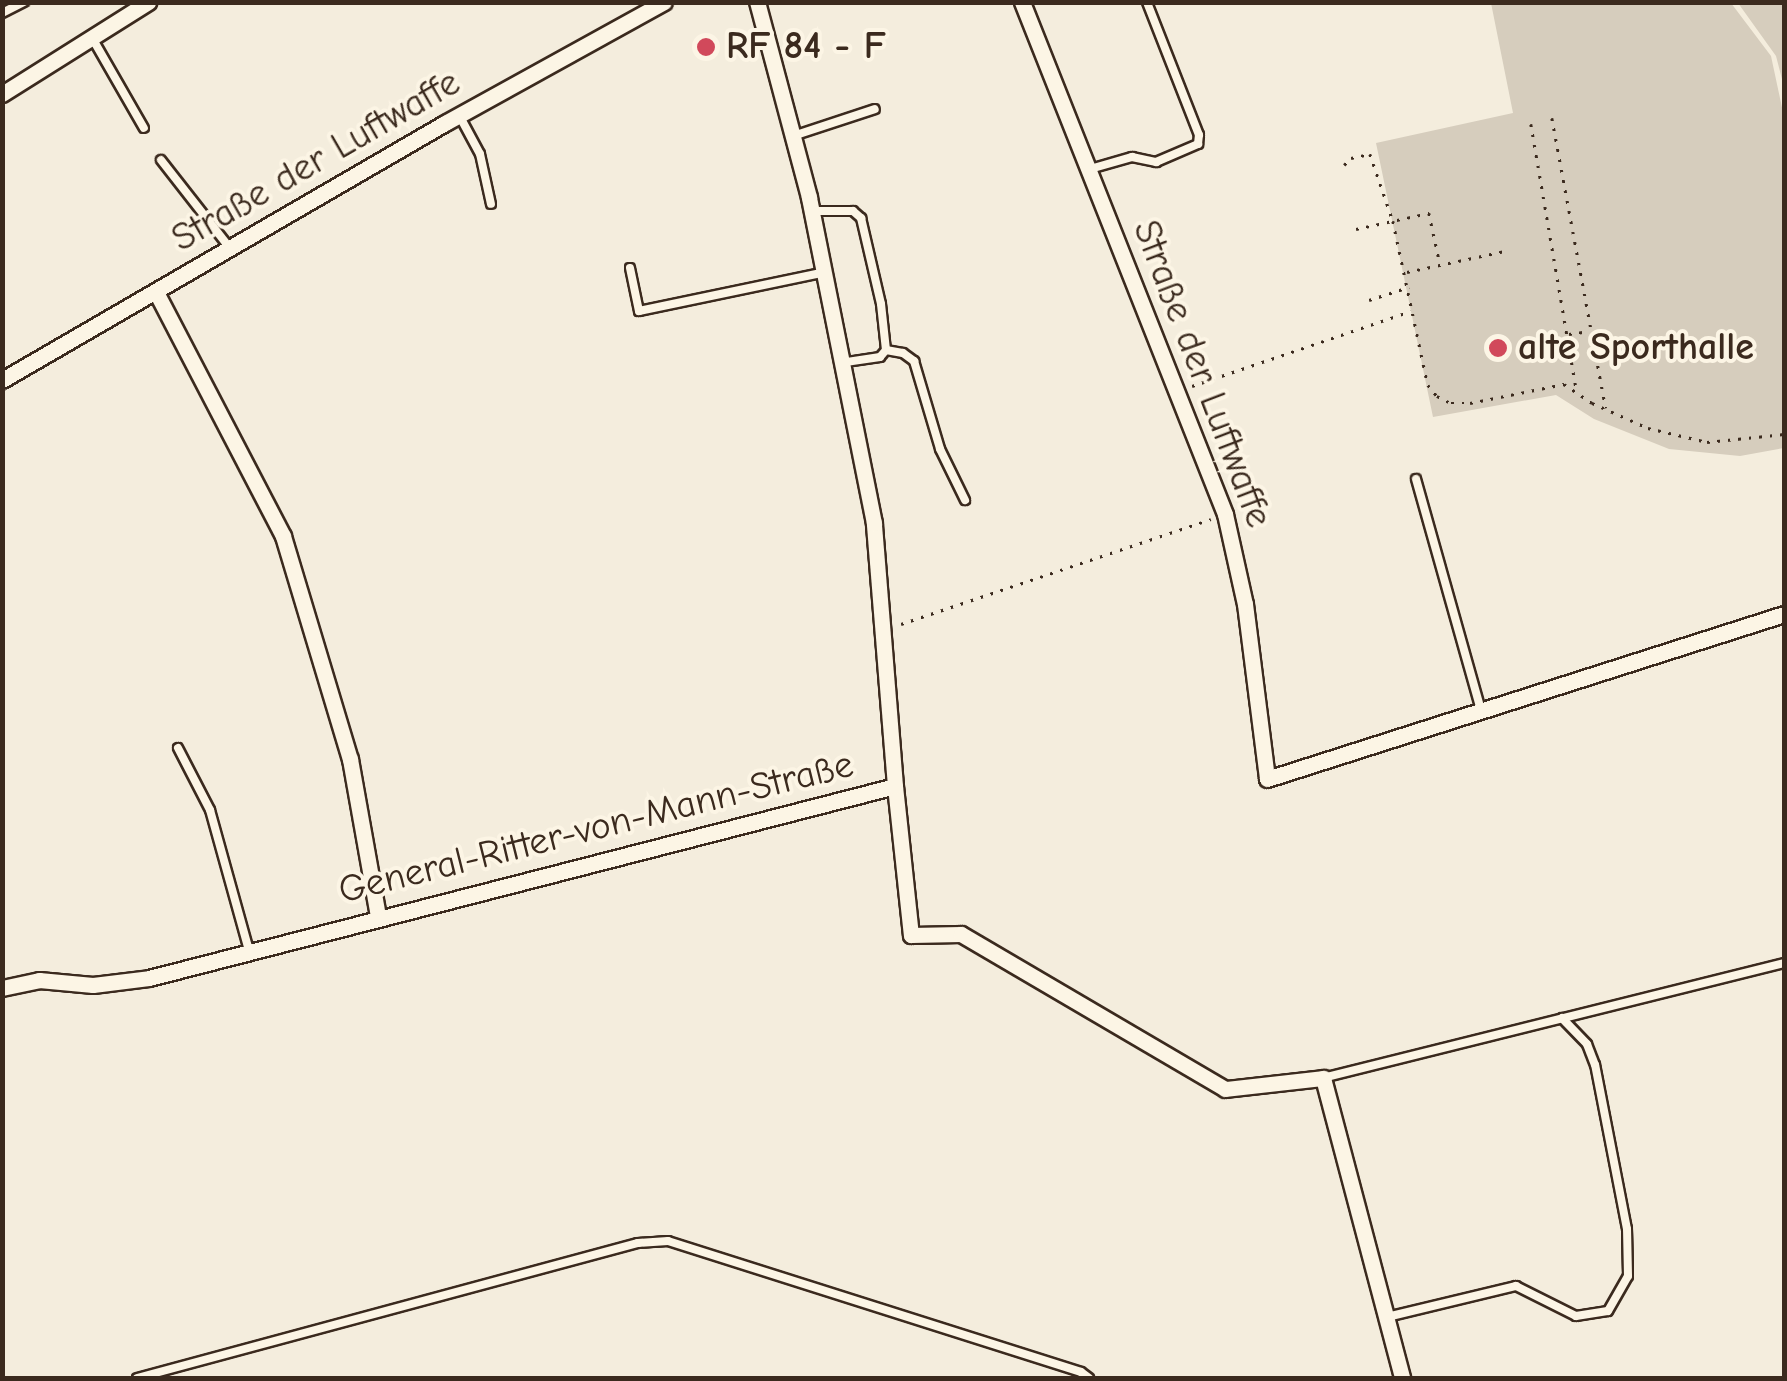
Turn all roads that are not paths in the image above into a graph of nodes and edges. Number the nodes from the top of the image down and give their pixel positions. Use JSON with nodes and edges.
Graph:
{"nodes":[{"id":1,"x":24,"y":2,"type":"edge"},
{"id":2,"x":148,"y":2,"type":"edge"},
{"id":3,"x":664,"y":2,"type":"edge"},
{"id":4,"x":757,"y":2,"type":"edge"},
{"id":5,"x":1022,"y":2,"type":"edge"},
{"id":6,"x":1148,"y":2,"type":"edge"},
{"id":7,"x":2,"y":13,"type":"edge"},
{"id":8,"x":91,"y":36,"type":"junction"},
{"id":9,"x":2,"y":94,"type":"edge"},
{"id":10,"x":876,"y":109,"type":"dead end"},
{"id":11,"x":459,"y":116,"type":"junction"},
{"id":12,"x":144,"y":128,"type":"dead end"},
{"id":13,"x":793,"y":136,"type":"junction"},
{"id":14,"x":162,"y":160,"type":"dead end"},
{"id":15,"x":1088,"y":169,"type":"junction"},
{"id":16,"x":491,"y":204,"type":"dead end"},
{"id":17,"x":811,"y":211,"type":"junction"},
{"id":18,"x":229,"y":247,"type":"junction"},
{"id":19,"x":630,"y":268,"type":"dead end"},
{"id":20,"x":821,"y":273,"type":"junction"},
{"id":21,"x":156,"y":292,"type":"junction"},
{"id":22,"x":886,"y":350,"type":"junction"},
{"id":23,"x":840,"y":363,"type":"junction"},
{"id":24,"x":2,"y":380,"type":"edge"},
{"id":25,"x":1416,"y":479,"type":"dead end"},
{"id":26,"x":965,"y":500,"type":"dead end"},
{"id":27,"x":1784,"y":614,"type":"edge"},
{"id":28,"x":1482,"y":714,"type":"junction"},
{"id":29,"x":178,"y":748,"type":"dead end"},
{"id":30,"x":895,"y":786,"type":"junction"},
{"id":31,"x":378,"y":916,"type":"junction"},
{"id":32,"x":249,"y":952,"type":"junction"},
{"id":33,"x":1784,"y":963,"type":"edge"},
{"id":34,"x":2,"y":988,"type":"edge"},
{"id":35,"x":1562,"y":1018,"type":"junction"},
{"id":36,"x":1323,"y":1078,"type":"junction"},
{"id":37,"x":1386,"y":1318,"type":"junction"},
{"id":38,"x":137,"y":1378,"type":"edge"},
{"id":39,"x":1089,"y":1378,"type":"edge"},
{"id":40,"x":1402,"y":1378,"type":"edge"}],
"edges":[{"from":1,"to":7,"type":"lane"},
{"from":2,"to":8,"type":"street"},
{"from":3,"to":11,"type":"street","name":"Straße der Luftwaffe"},
{"from":4,"to":13,"type":"street","name":"General-Ritter-von-Mann-Straße"},
{"from":5,"to":15,"type":"street","name":"Straße der Luftwaffe"},
{"from":6,"to":15,"type":"lane"},
{"from":8,"to":9,"type":"street"},
{"from":8,"to":12,"type":"lane"},
{"from":10,"to":13,"type":"lane"},
{"from":11,"to":16,"type":"lane"},
{"from":11,"to":18,"type":"street","name":"Straße der Luftwaffe"},
{"from":13,"to":17,"type":"street","name":"General-Ritter-von-Mann-Straße"},
{"from":14,"to":18,"type":"lane"},
{"from":15,"to":28,"type":"street","name":"Straße der Luftwaffe"},
{"from":17,"to":20,"type":"street","name":"General-Ritter-von-Mann-Straße"},
{"from":17,"to":22,"type":"lane"},
{"from":18,"to":21,"type":"street","name":"Straße der Luftwaffe"},
{"from":19,"to":20,"type":"lane"},
{"from":20,"to":23,"type":"street","name":"General-Ritter-von-Mann-Straße"},
{"from":21,"to":24,"type":"street","name":"Straße der Luftwaffe"},
{"from":21,"to":31,"type":"street"},
{"from":22,"to":23,"type":"lane"},
{"from":22,"to":26,"type":"lane"},
{"from":23,"to":30,"type":"street","name":"General-Ritter-von-Mann-Straße"},
{"from":25,"to":28,"type":"lane"},
{"from":27,"to":28,"type":"street","name":"Straße der Luftwaffe"},
{"from":29,"to":32,"type":"lane"},
{"from":30,"to":31,"type":"street","name":"General-Ritter-von-Mann-Straße"},
{"from":30,"to":36,"type":"street"},
{"from":31,"to":32,"type":"street","name":"General-Ritter-von-Mann-Straße"},
{"from":32,"to":34,"type":"street","name":"General-Ritter-von-Mann-Straße"},
{"from":33,"to":35,"type":"lane"},
{"from":35,"to":36,"type":"lane"},
{"from":35,"to":37,"type":"lane"},
{"from":36,"to":37,"type":"street"},
{"from":37,"to":40,"type":"street"},
{"from":38,"to":39,"type":"lane"}]}
